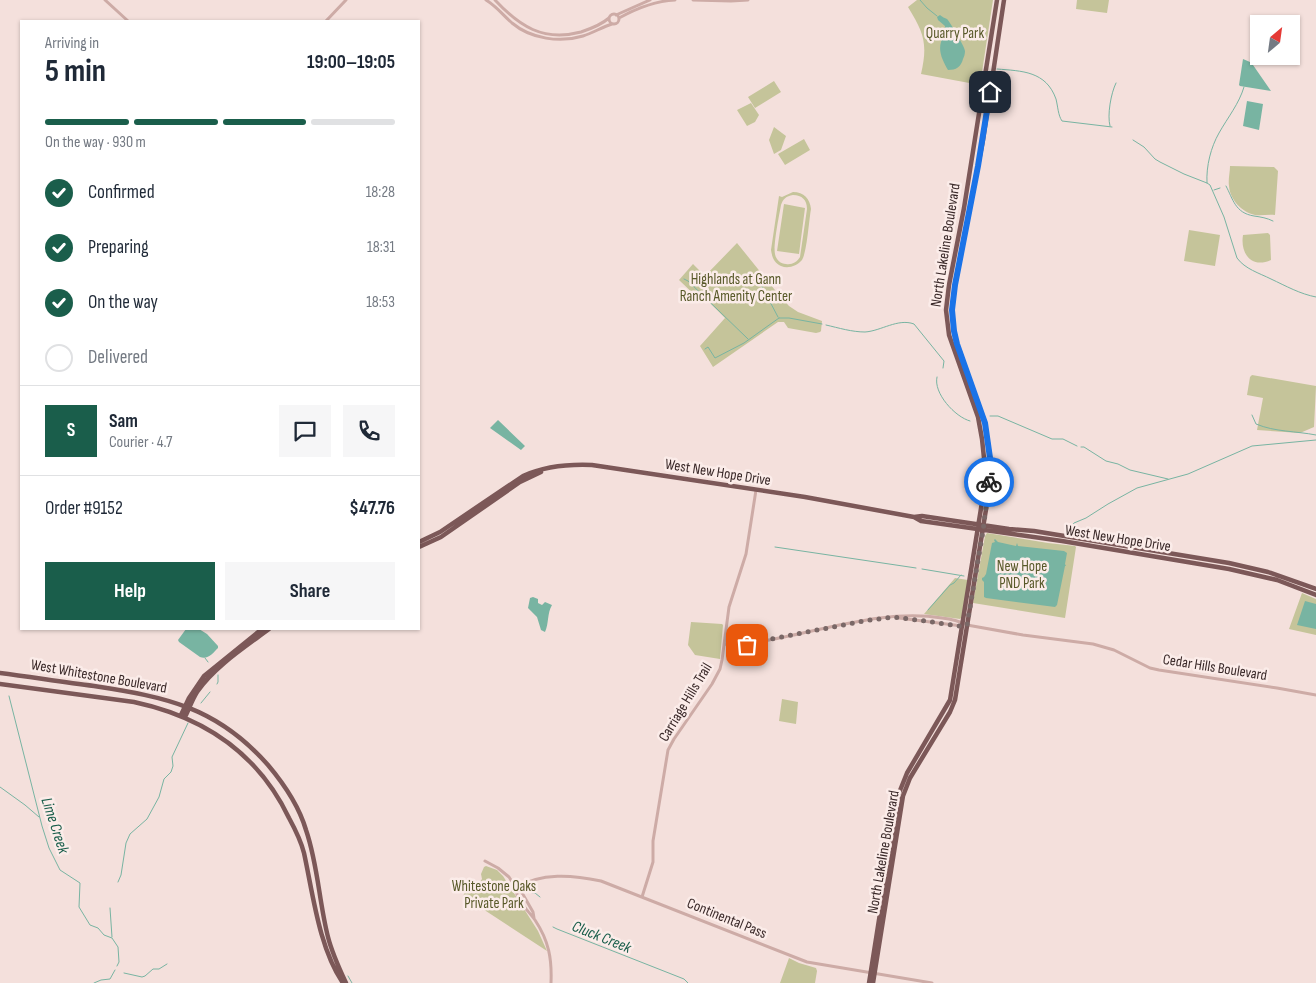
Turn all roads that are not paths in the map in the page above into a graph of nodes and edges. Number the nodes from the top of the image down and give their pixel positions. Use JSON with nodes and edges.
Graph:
{"nodes":[{"id":1,"x":105,"y":0,"type":"edge"},
{"id":2,"x":346,"y":0,"type":"edge"},
{"id":3,"x":486,"y":0,"type":"edge"},
{"id":4,"x":495,"y":0,"type":"edge"},
{"id":5,"x":650,"y":0,"type":"edge"},
{"id":6,"x":675,"y":0,"type":"edge"},
{"id":7,"x":693,"y":0,"type":"edge"},
{"id":8,"x":748,"y":0,"type":"edge"},
{"id":9,"x":997,"y":0,"type":"edge"},
{"id":10,"x":1004,"y":0,"type":"edge"},
{"id":11,"x":618,"y":17,"type":"junction"},
{"id":12,"x":609,"y":18,"type":"junction"},
{"id":13,"x":127,"y":20,"type":"edge"},
{"id":14,"x":327,"y":20,"type":"edge"},
{"id":15,"x":612,"y":24,"type":"junction"},
{"id":16,"x":547,"y":469,"type":"junction"},
{"id":17,"x":756,"y":490,"type":"junction"},
{"id":18,"x":981,"y":527,"type":"junction"},
{"id":19,"x":1054,"y":534,"type":"junction"},
{"id":20,"x":1029,"y":537,"type":"junction"},
{"id":21,"x":420,"y":542,"type":"edge"},
{"id":22,"x":420,"y":547,"type":"edge"},
{"id":23,"x":1316,"y":589,"type":"edge"},
{"id":24,"x":1316,"y":595,"type":"edge"},
{"id":25,"x":964,"y":625,"type":"junction"},
{"id":26,"x":261,"y":630,"type":"edge"},
{"id":27,"x":267,"y":630,"type":"edge"},
{"id":28,"x":725,"y":638,"type":"junction"},
{"id":29,"x":757,"y":642,"type":"junction"},
{"id":30,"x":724,"y":644,"type":"junction"},
{"id":31,"x":0,"y":673,"type":"edge"},
{"id":32,"x":56,"y":681,"type":"junction"},
{"id":33,"x":0,"y":684,"type":"edge"},
{"id":34,"x":55,"y":692,"type":"junction"},
{"id":35,"x":1316,"y":695,"type":"edge"},
{"id":36,"x":187,"y":707,"type":"junction"},
{"id":37,"x":183,"y":716,"type":"junction"},
{"id":38,"x":485,"y":861,"type":"dead end"},
{"id":39,"x":516,"y":888,"type":"junction"},
{"id":40,"x":642,"y":897,"type":"junction"},
{"id":41,"x":872,"y":973,"type":"junction"},
{"id":42,"x":344,"y":983,"type":"edge"},
{"id":43,"x":551,"y":983,"type":"edge"},
{"id":44,"x":869,"y":983,"type":"edge"},
{"id":45,"x":873,"y":983,"type":"edge"},
{"id":46,"x":932,"y":983,"type":"edge"}],
"edges":[{"from":1,"to":13,"type":"street"},
{"from":2,"to":14,"type":"street"},
{"from":3,"to":15,"type":"street"},
{"from":4,"to":12,"type":"street"},
{"from":5,"to":11,"type":"street"},
{"from":6,"to":11,"type":"street"},
{"from":7,"to":8,"type":"street"},
{"from":9,"to":18,"type":"main road","name":"North Lakeline Boulevard"},
{"from":10,"to":18,"type":"main road","name":"North Lakeline Boulevard"},
{"from":11,"to":12,"type":"street"},
{"from":11,"to":15,"type":"street"},
{"from":12,"to":15,"type":"street"},
{"from":16,"to":17,"type":"main road","name":"West New Hope Drive"},
{"from":16,"to":21,"type":"main road","name":"West New Hope Drive"},
{"from":16,"to":22,"type":"main road","name":"West New Hope Drive"},
{"from":17,"to":18,"type":"main road","name":"West New Hope Drive"},
{"from":17,"to":28,"type":"street","name":"Carriage Hills Trail"},
{"from":18,"to":19,"type":"main road","name":"West New Hope Drive"},
{"from":18,"to":20,"type":"main road","name":"West New Hope Drive"},
{"from":18,"to":25,"type":"main road","name":"North Lakeline Boulevard"},
{"from":19,"to":20,"type":"main road"},
{"from":19,"to":23,"type":"main road","name":"West New Hope Drive"},
{"from":20,"to":24,"type":"main road","name":"West New Hope Drive"},
{"from":25,"to":29,"type":"street","name":"Cedar Hills Boulevard"},
{"from":25,"to":35,"type":"street","name":"Cedar Hills Boulevard"},
{"from":25,"to":41,"type":"main road","name":"North Lakeline Boulevard"},
{"from":26,"to":36,"type":"main road"},
{"from":27,"to":36,"type":"main road"},
{"from":28,"to":29,"type":"street","name":"Cedar Hills Boulevard"},
{"from":28,"to":30,"type":"street","name":"Carriage Hills Trail"},
{"from":29,"to":30,"type":"street","name":"Cedar Hills Boulevard"},
{"from":30,"to":40,"type":"street","name":"Carriage Hills Trail"},
{"from":31,"to":32,"type":"main road","name":"West Whitestone Boulevard"},
{"from":32,"to":34,"type":"main road"},
{"from":32,"to":36,"type":"main road","name":"West Whitestone Boulevard"},
{"from":33,"to":34,"type":"main road","name":"West Whitestone Boulevard"},
{"from":34,"to":37,"type":"main road","name":"West Whitestone Boulevard"},
{"from":36,"to":37,"type":"main road"},
{"from":36,"to":42,"type":"main road","name":"West Whitestone Boulevard"},
{"from":37,"to":42,"type":"main road","name":"West Whitestone Boulevard"},
{"from":38,"to":39,"type":"street"},
{"from":39,"to":40,"type":"street","name":"Continental Pass"},
{"from":39,"to":43,"type":"street"},
{"from":40,"to":41,"type":"street","name":"Continental Pass"},
{"from":41,"to":44,"type":"main road","name":"North Lakeline Boulevard"},
{"from":41,"to":45,"type":"main road","name":"North Lakeline Boulevard"},
{"from":41,"to":46,"type":"street","name":"Continental Pass"}]}
